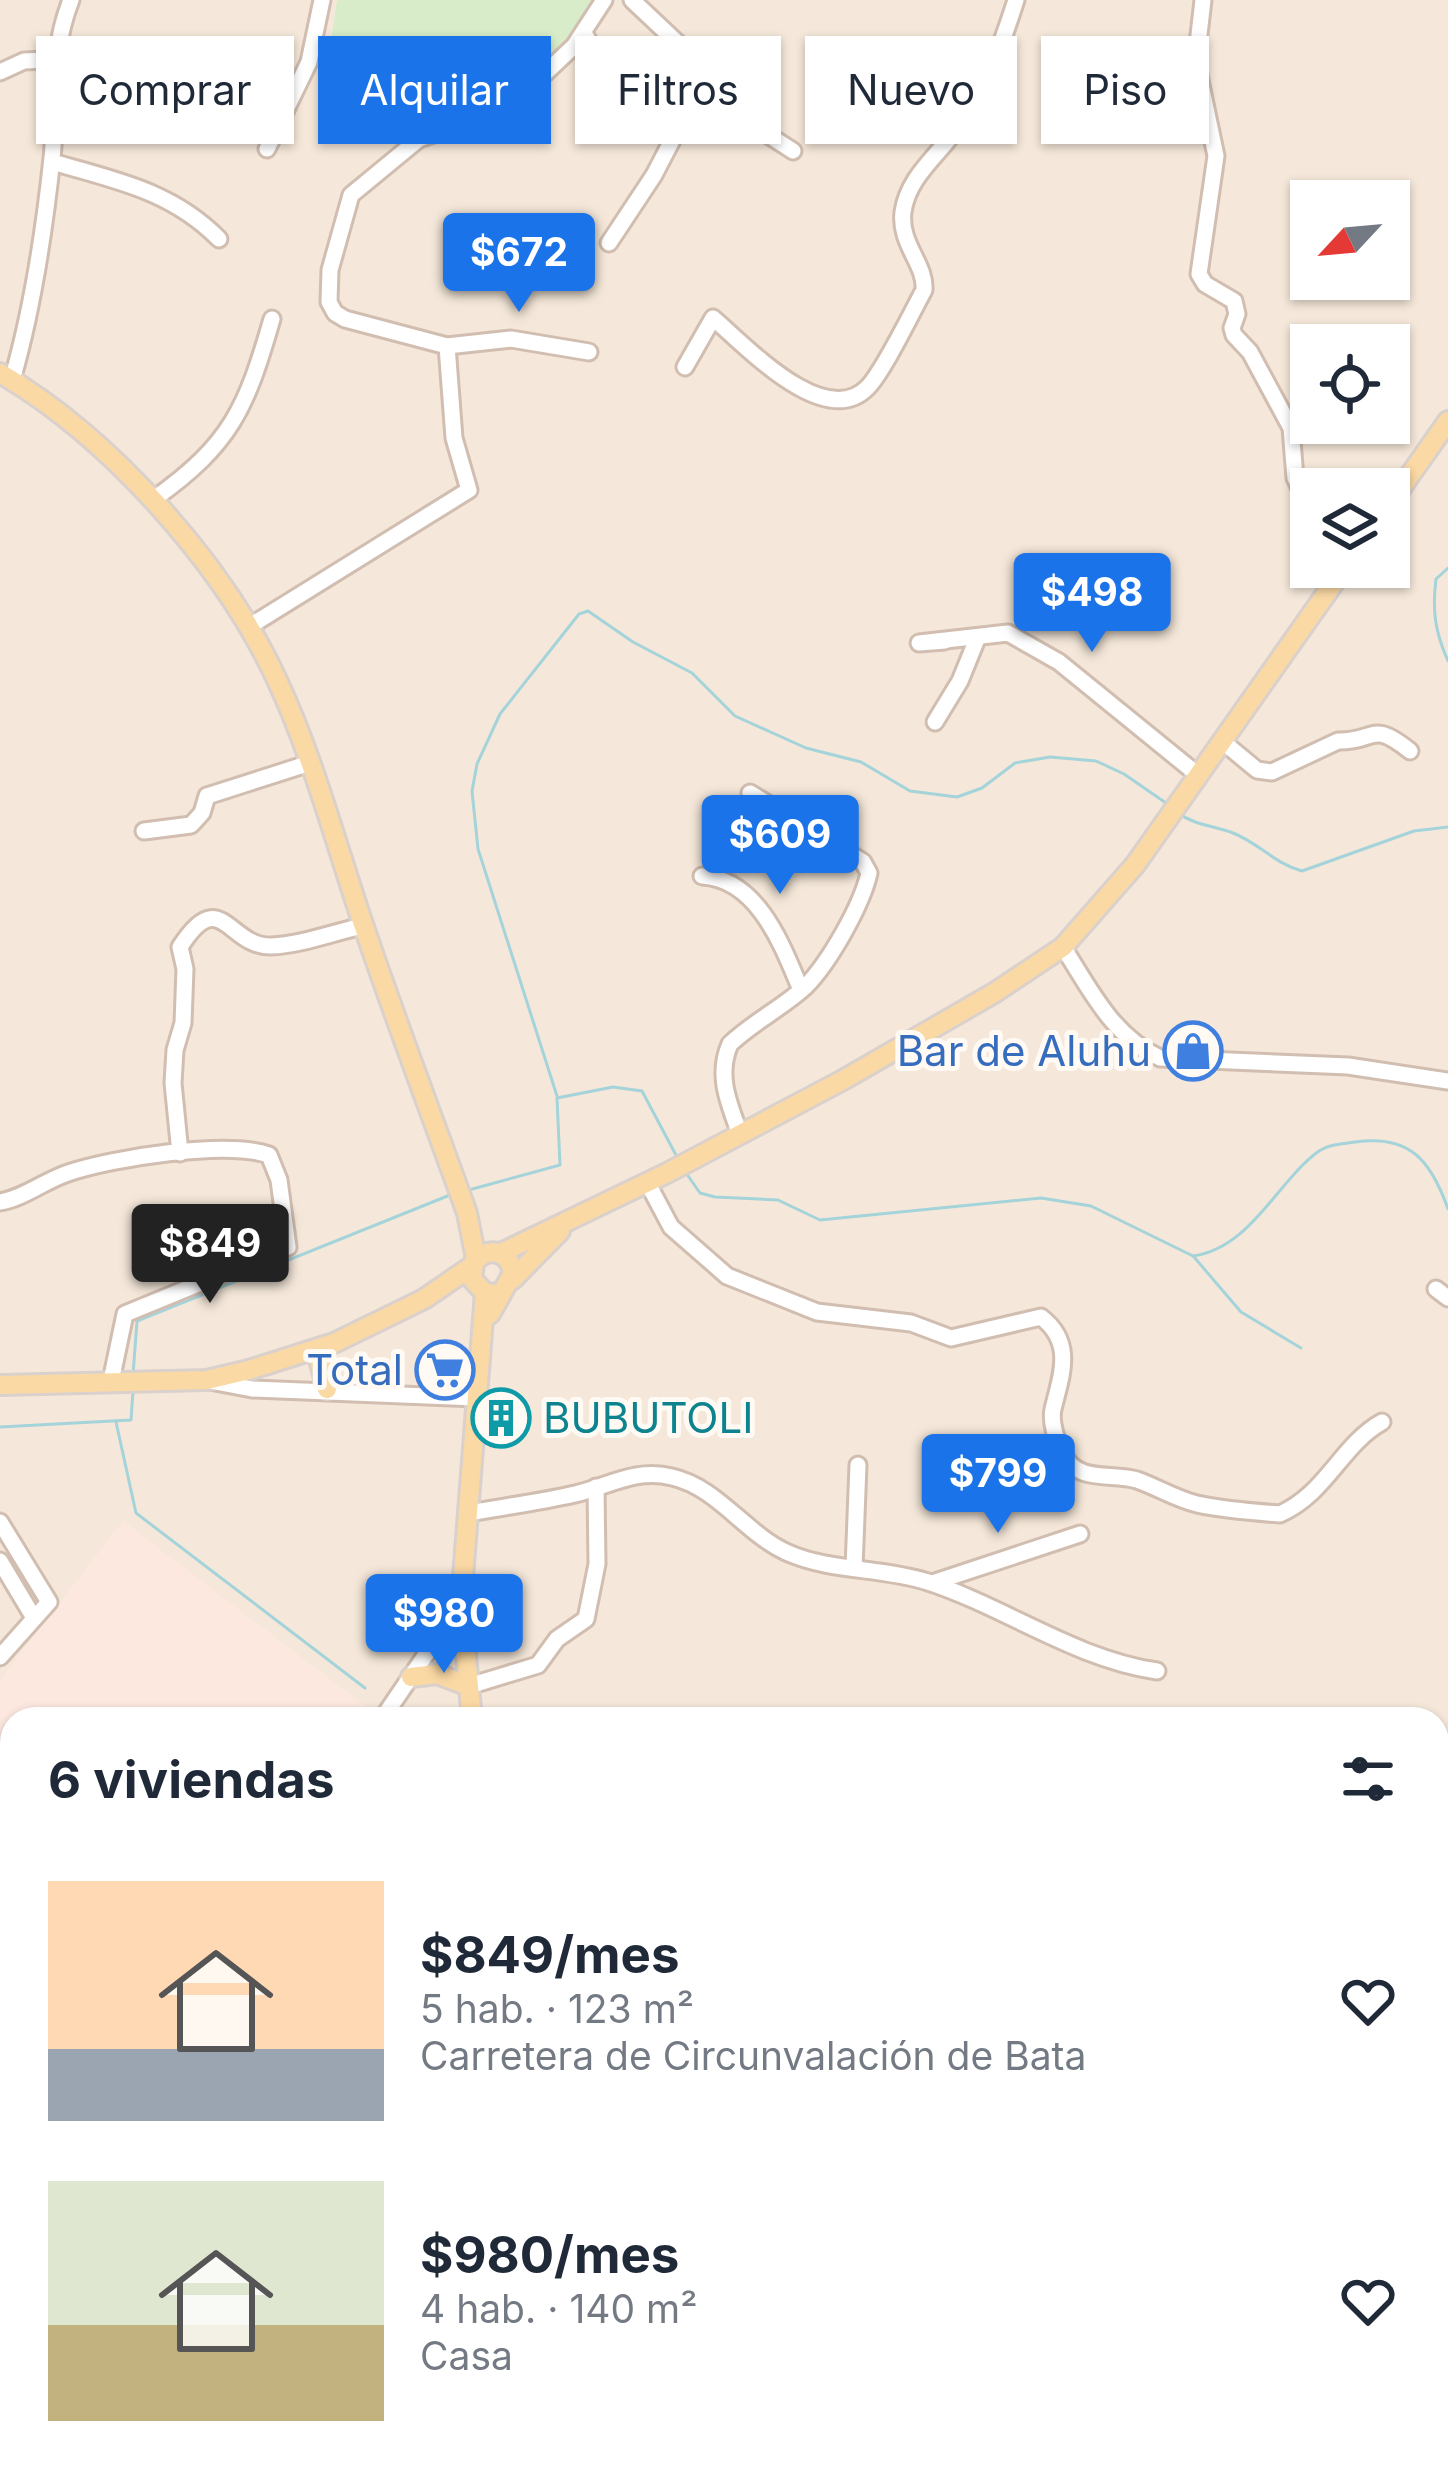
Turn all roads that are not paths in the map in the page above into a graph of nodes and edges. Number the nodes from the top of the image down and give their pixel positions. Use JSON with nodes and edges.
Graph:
{"nodes":[{"id":1,"x":71,"y":0,"type":"edge"},
{"id":2,"x":322,"y":0,"type":"edge"},
{"id":3,"x":604,"y":0,"type":"edge"},
{"id":4,"x":632,"y":0,"type":"edge"},
{"id":5,"x":1016,"y":0,"type":"edge"},
{"id":6,"x":1203,"y":0,"type":"edge"},
{"id":7,"x":584,"y":33,"type":"junction"},
{"id":8,"x":58,"y":36,"type":"edge"},
{"id":9,"x":586,"y":36,"type":"edge"},
{"id":10,"x":670,"y":36,"type":"edge"},
{"id":11,"x":36,"y":60,"type":"edge"},
{"id":12,"x":0,"y":72,"type":"edge"},
{"id":13,"x":781,"y":143,"type":"edge"},
{"id":14,"x":52,"y":144,"type":"edge"},
{"id":15,"x":670,"y":144,"type":"edge"},
{"id":16,"x":268,"y":149,"type":"dead end"},
{"id":17,"x":793,"y":152,"type":"dead end"},
{"id":18,"x":52,"y":162,"type":"junction"},
{"id":19,"x":219,"y":239,"type":"dead end"},
{"id":20,"x":609,"y":243,"type":"dead end"},
{"id":21,"x":272,"y":320,"type":"dead end"},
{"id":22,"x":447,"y":346,"type":"junction"},
{"id":23,"x":590,"y":352,"type":"dead end"},
{"id":24,"x":685,"y":367,"type":"dead end"},
{"id":25,"x":6,"y":377,"type":"edge"},
{"id":26,"x":1448,"y":421,"type":"edge"},
{"id":27,"x":1294,"y":468,"type":"edge"},
{"id":28,"x":1410,"y":475,"type":"edge"},
{"id":29,"x":154,"y":499,"type":"junction"},
{"id":30,"x":1330,"y":588,"type":"edge"},
{"id":31,"x":250,"y":626,"type":"junction"},
{"id":32,"x":977,"y":639,"type":"junction"},
{"id":33,"x":945,"y":641,"type":"dead end"},
{"id":34,"x":935,"y":722,"type":"dead end"},
{"id":35,"x":1222,"y":741,"type":"junction"},
{"id":36,"x":1410,"y":751,"type":"dead end"},
{"id":37,"x":310,"y":763,"type":"junction"},
{"id":38,"x":1198,"y":775,"type":"junction"},
{"id":39,"x":750,"y":793,"type":"dead end"},
{"id":40,"x":144,"y":831,"type":"dead end"},
{"id":41,"x":702,"y":876,"type":"dead end"},
{"id":42,"x":363,"y":926,"type":"junction"},
{"id":43,"x":1063,"y":946,"type":"junction"},
{"id":44,"x":801,"y":990,"type":"junction"},
{"id":45,"x":1448,"y":1081,"type":"edge"},
{"id":46,"x":740,"y":1134,"type":"junction"},
{"id":47,"x":180,"y":1153,"type":"junction"},
{"id":48,"x":647,"y":1182,"type":"junction"},
{"id":49,"x":0,"y":1202,"type":"edge"},
{"id":50,"x":465,"y":1208,"type":"junction"},
{"id":51,"x":573,"y":1218,"type":"junction"},
{"id":52,"x":499,"y":1252,"type":"junction"},
{"id":53,"x":474,"y":1262,"type":"junction"},
{"id":54,"x":494,"y":1289,"type":"junction"},
{"id":55,"x":424,"y":1299,"type":"junction"},
{"id":56,"x":316,"y":1349,"type":"junction"},
{"id":57,"x":0,"y":1375,"type":"edge"},
{"id":58,"x":207,"y":1380,"type":"junction"},
{"id":59,"x":112,"y":1382,"type":"junction"},
{"id":60,"x":0,"y":1385,"type":"edge"},
{"id":61,"x":327,"y":1389,"type":"junction"},
{"id":62,"x":476,"y":1398,"type":"junction"},
{"id":63,"x":1382,"y":1422,"type":"dead end"},
{"id":64,"x":858,"y":1466,"type":"dead end"},
{"id":65,"x":596,"y":1487,"type":"junction"},
{"id":66,"x":467,"y":1513,"type":"junction"},
{"id":67,"x":0,"y":1522,"type":"edge"},
{"id":68,"x":1080,"y":1534,"type":"dead end"},
{"id":69,"x":0,"y":1561,"type":"edge"},
{"id":70,"x":854,"y":1568,"type":"junction"},
{"id":71,"x":932,"y":1583,"type":"junction"},
{"id":72,"x":461,"y":1603,"type":"junction"},
{"id":73,"x":34,"y":1618,"type":"junction"},
{"id":74,"x":0,"y":1657,"type":"edge"},
{"id":75,"x":1157,"y":1671,"type":"dead end"},
{"id":76,"x":411,"y":1677,"type":"junction"},
{"id":77,"x":469,"y":1686,"type":"junction"},
{"id":78,"x":390,"y":1707,"type":"edge"},
{"id":79,"x":471,"y":1707,"type":"edge"}],
"edges":[{"from":1,"to":8,"type":"street"},
{"from":2,"to":16,"type":"street"},
{"from":3,"to":7,"type":"street"},
{"from":4,"to":10,"type":"street"},
{"from":5,"to":24,"type":"street"},
{"from":6,"to":27,"type":"street"},
{"from":7,"to":9,"type":"street"},
{"from":7,"to":22,"type":"street"},
{"from":11,"to":12,"type":"street"},
{"from":13,"to":17,"type":"street"},
{"from":14,"to":18,"type":"street"},
{"from":15,"to":20,"type":"street"},
{"from":18,"to":19,"type":"street"},
{"from":18,"to":25,"type":"street"},
{"from":21,"to":29,"type":"street"},
{"from":22,"to":23,"type":"street"},
{"from":22,"to":31,"type":"street"},
{"from":25,"to":29,"type":"main road"},
{"from":26,"to":28,"type":"main road"},
{"from":29,"to":31,"type":"main road"},
{"from":30,"to":35,"type":"main road"},
{"from":31,"to":37,"type":"main road"},
{"from":32,"to":33,"type":"street"},
{"from":32,"to":34,"type":"street"},
{"from":32,"to":38,"type":"street"},
{"from":35,"to":36,"type":"street"},
{"from":35,"to":38,"type":"main road"},
{"from":37,"to":40,"type":"street"},
{"from":37,"to":42,"type":"main road"},
{"from":38,"to":43,"type":"main road"},
{"from":39,"to":44,"type":"street"},
{"from":41,"to":44,"type":"street"},
{"from":42,"to":47,"type":"street"},
{"from":42,"to":50,"type":"main road"},
{"from":43,"to":45,"type":"street"},
{"from":43,"to":46,"type":"main road"},
{"from":44,"to":46,"type":"street"},
{"from":46,"to":48,"type":"main road"},
{"from":47,"to":49,"type":"street"},
{"from":47,"to":59,"type":"street"},
{"from":48,"to":51,"type":"main road"},
{"from":48,"to":63,"type":"street"},
{"from":50,"to":52,"type":"main road"},
{"from":50,"to":53,"type":"main road"},
{"from":51,"to":52,"type":"main road"},
{"from":51,"to":54,"type":"main road"},
{"from":52,"to":53,"type":"main road"},
{"from":52,"to":54,"type":"main road"},
{"from":53,"to":54,"type":"main road"},
{"from":53,"to":55,"type":"main road"},
{"from":54,"to":55,"type":"main road"},
{"from":54,"to":62,"type":"main road"},
{"from":55,"to":56,"type":"main road"},
{"from":56,"to":58,"type":"main road"},
{"from":56,"to":61,"type":"main road"},
{"from":57,"to":59,"type":"main road"},
{"from":58,"to":59,"type":"main road"},
{"from":58,"to":61,"type":"street"},
{"from":59,"to":60,"type":"main road"},
{"from":61,"to":62,"type":"street"},
{"from":62,"to":66,"type":"main road"},
{"from":64,"to":70,"type":"street"},
{"from":65,"to":66,"type":"street"},
{"from":65,"to":70,"type":"street"},
{"from":65,"to":77,"type":"street"},
{"from":66,"to":72,"type":"main road"},
{"from":67,"to":73,"type":"street"},
{"from":68,"to":71,"type":"street"},
{"from":69,"to":73,"type":"street"},
{"from":70,"to":71,"type":"street"},
{"from":71,"to":75,"type":"street"},
{"from":72,"to":76,"type":"street"},
{"from":72,"to":77,"type":"main road"},
{"from":73,"to":74,"type":"street"},
{"from":76,"to":77,"type":"main road"},
{"from":76,"to":78,"type":"street"},
{"from":77,"to":79,"type":"main road"}]}
